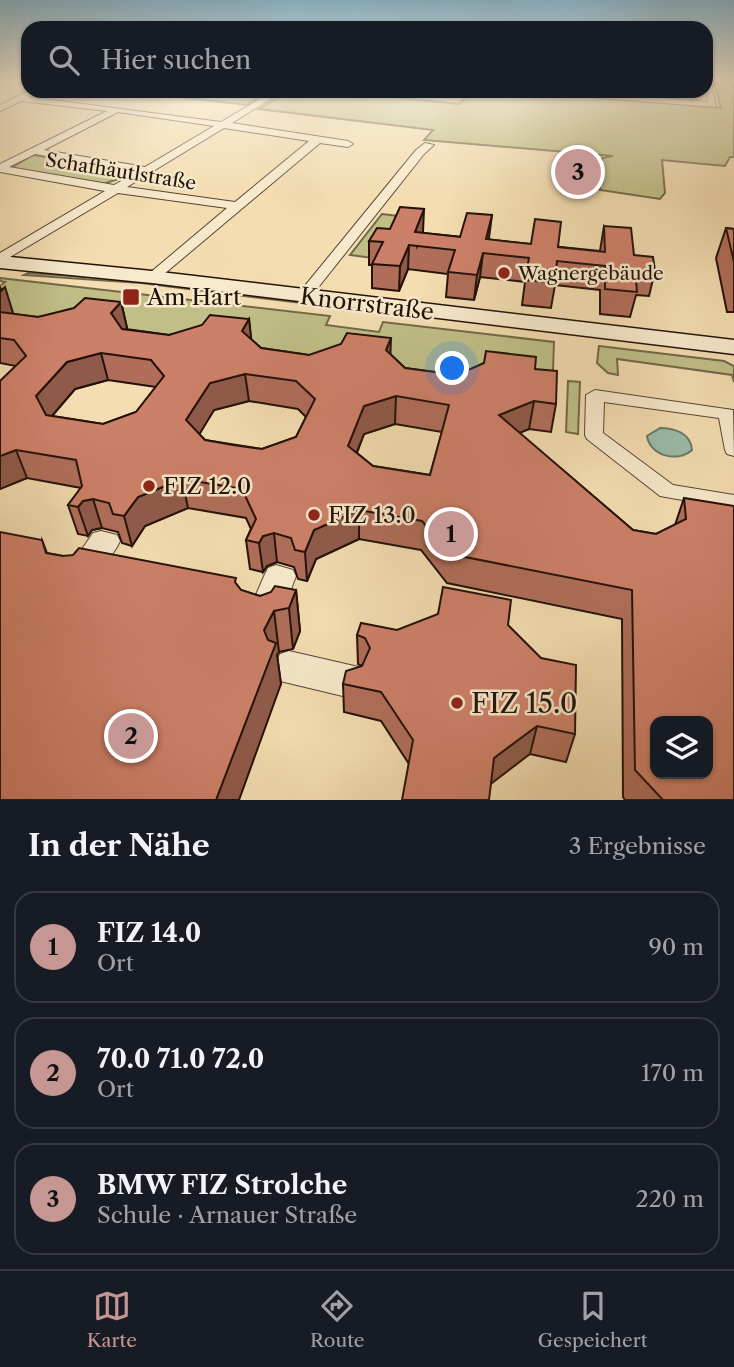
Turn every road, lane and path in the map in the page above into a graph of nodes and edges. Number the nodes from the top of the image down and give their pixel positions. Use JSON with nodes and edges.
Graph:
{"nodes":[{"id":1,"x":98,"y":118,"type":"edge"},
{"id":2,"x":179,"y":118,"type":"edge"},
{"id":3,"x":235,"y":118,"type":"edge"},
{"id":4,"x":224,"y":125,"type":"junction"},
{"id":5,"x":318,"y":139,"type":"junction"},
{"id":6,"x":348,"y":144,"type":"dead end"},
{"id":7,"x":429,"y":145,"type":"dead end"},
{"id":8,"x":33,"y":151,"type":"junction"},
{"id":9,"x":0,"y":168,"type":"edge"},
{"id":10,"x":149,"y":171,"type":"junction"},
{"id":11,"x":115,"y":190,"type":"junction"},
{"id":12,"x":236,"y":206,"type":"junction"},
{"id":13,"x":0,"y":261,"type":"edge"},
{"id":14,"x":152,"y":277,"type":"junction"},
{"id":15,"x":304,"y":296,"type":"junction"},
{"id":16,"x":734,"y":347,"type":"edge"},
{"id":17,"x":734,"y":450,"type":"edge"},
{"id":18,"x":734,"y":502,"type":"edge"}],
"edges":[{"from":1,"to":8,"type":"street"},
{"from":2,"to":4,"type":"street"},
{"from":3,"to":4,"type":"street"},
{"from":4,"to":5,"type":"street"},
{"from":4,"to":10,"type":"street"},
{"from":5,"to":6,"type":"street"},
{"from":5,"to":12,"type":"street"},
{"from":7,"to":15,"type":"street"},
{"from":8,"to":9,"type":"street"},
{"from":8,"to":10,"type":"street"},
{"from":9,"to":11,"type":"street","name":"Schafhäutlstraße"},
{"from":10,"to":11,"type":"street"},
{"from":11,"to":12,"type":"street","name":"Schafhäutlstraße"},
{"from":11,"to":13,"type":"street"},
{"from":12,"to":14,"type":"street"},
{"from":13,"to":14,"type":"street","name":"Knorrstraße"},
{"from":14,"to":15,"type":"street","name":"Knorrstraße"},
{"from":15,"to":16,"type":"street","name":"Knorrstraße"},
{"from":17,"to":18,"type":"street"}]}
